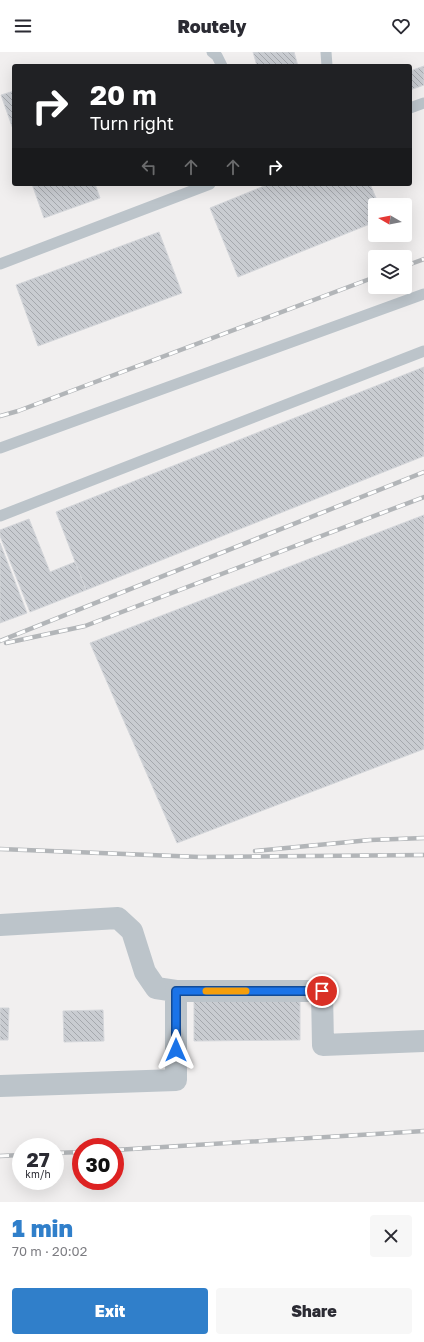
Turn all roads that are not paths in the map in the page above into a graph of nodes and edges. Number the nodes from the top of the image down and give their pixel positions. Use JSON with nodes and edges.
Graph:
{"nodes":[{"id":1,"x":212,"y":52,"type":"edge"},
{"id":2,"x":326,"y":52,"type":"edge"},
{"id":3,"x":221,"y":64,"type":"edge"},
{"id":4,"x":327,"y":64,"type":"edge"},
{"id":5,"x":424,"y":103,"type":"edge"},
{"id":6,"x":412,"y":107,"type":"edge"},
{"id":7,"x":205,"y":186,"type":"edge"},
{"id":8,"x":0,"y":264,"type":"edge"},
{"id":9,"x":424,"y":294,"type":"edge"},
{"id":10,"x":424,"y":352,"type":"edge"},
{"id":11,"x":0,"y":448,"type":"edge"},
{"id":12,"x":0,"y":516,"type":"edge"},
{"id":13,"x":0,"y":924,"type":"edge"},
{"id":14,"x":176,"y":991,"type":"junction"},
{"id":15,"x":424,"y":1041,"type":"edge"},
{"id":16,"x":0,"y":1086,"type":"edge"}],
"edges":[{"from":1,"to":3,"type":"lane"},
{"from":2,"to":4,"type":"lane"},
{"from":5,"to":6,"type":"lane"},
{"from":7,"to":8,"type":"lane"},
{"from":9,"to":11,"type":"lane"},
{"from":10,"to":12,"type":"lane"},
{"from":13,"to":14,"type":"street"},
{"from":14,"to":15,"type":"street"},
{"from":14,"to":16,"type":"street"}]}
